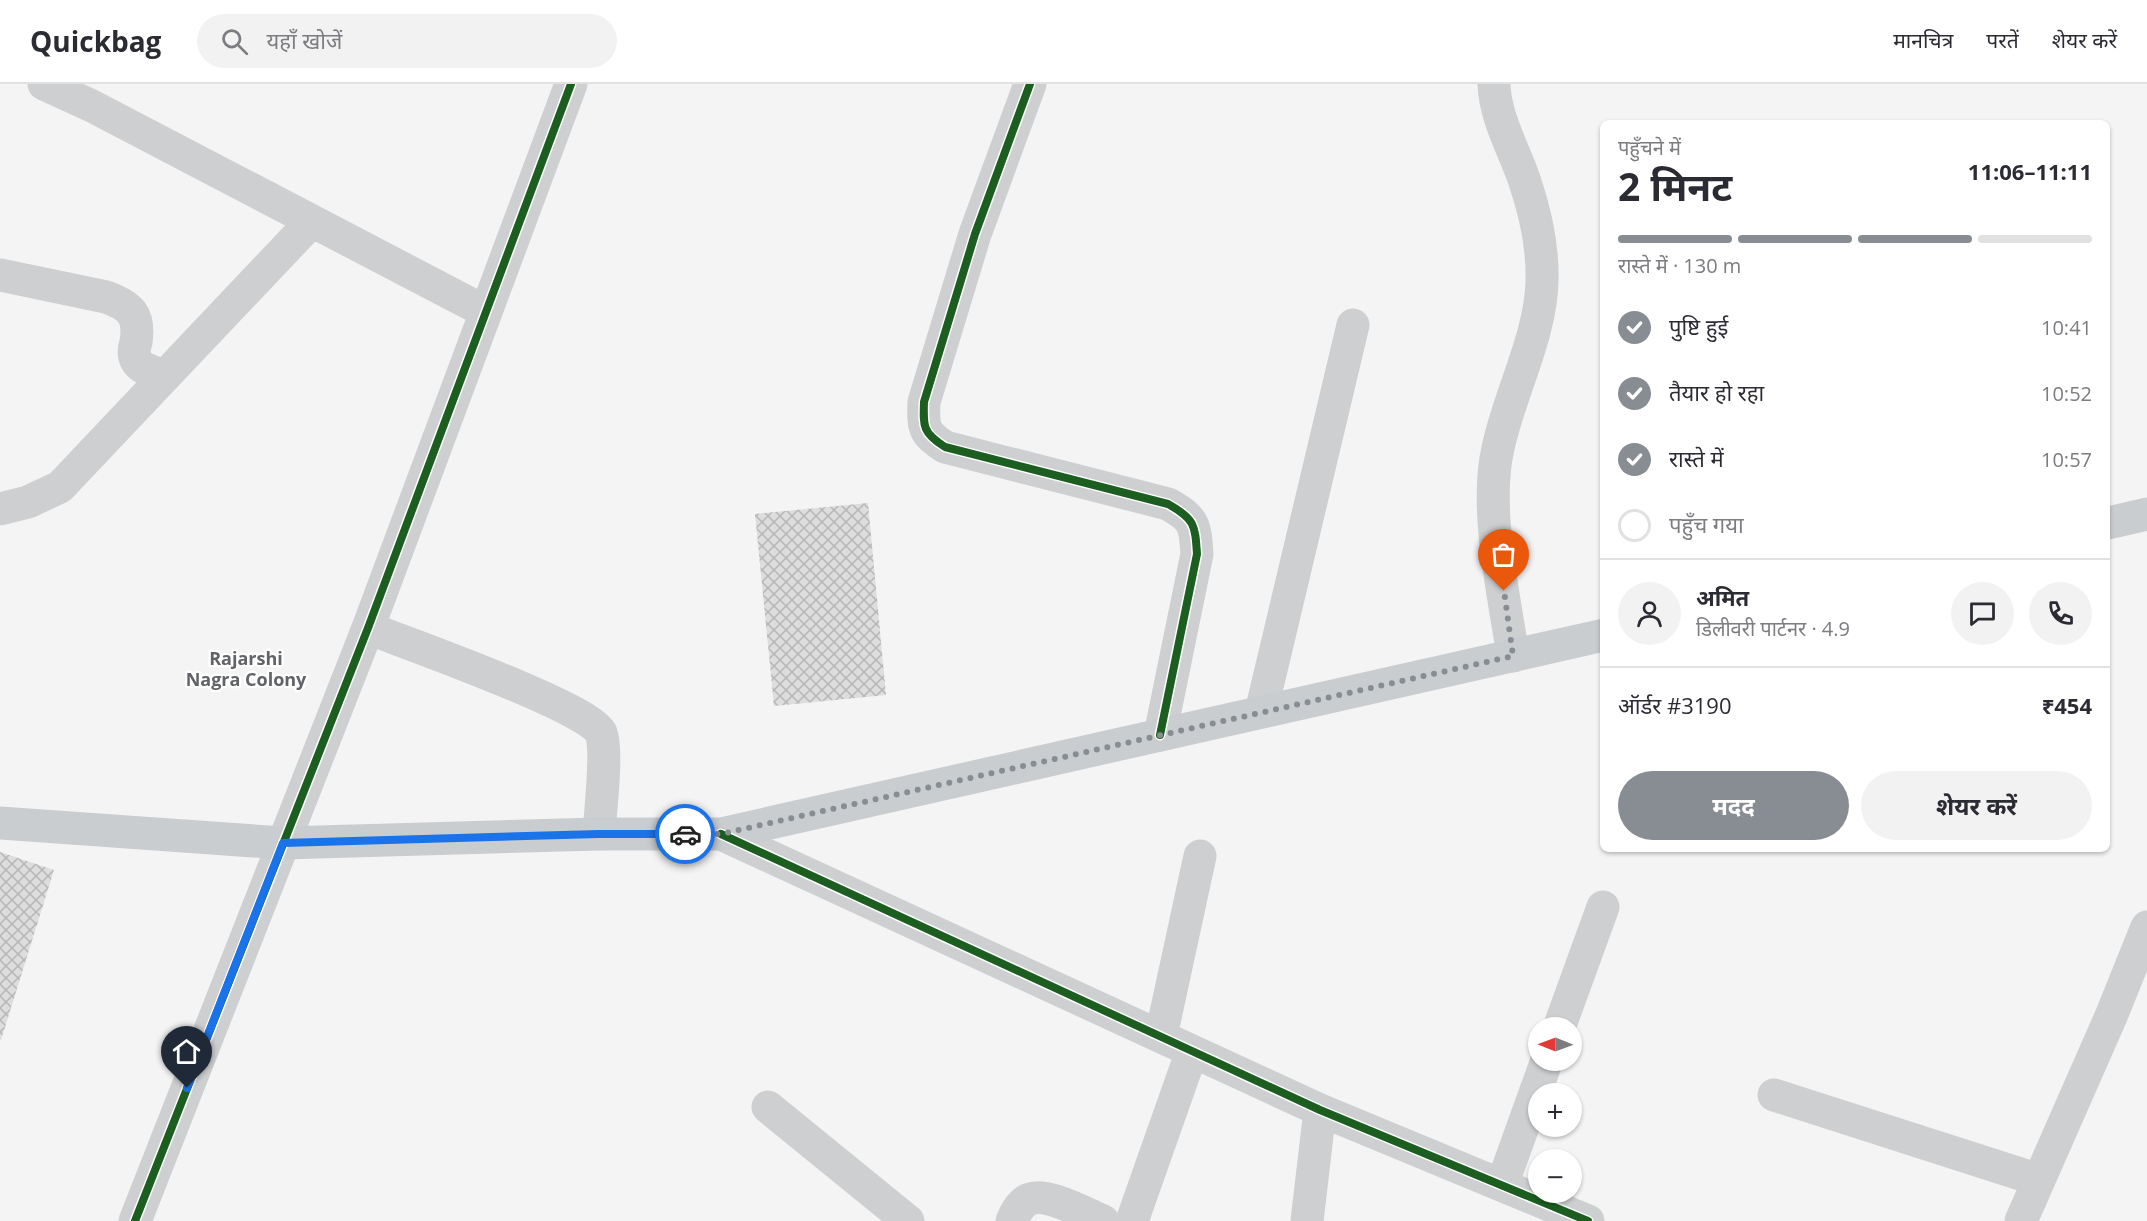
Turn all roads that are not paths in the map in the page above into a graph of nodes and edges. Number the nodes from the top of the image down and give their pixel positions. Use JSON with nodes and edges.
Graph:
{"nodes":[{"id":1,"x":44,"y":84,"type":"edge"},
{"id":2,"x":572,"y":84,"type":"edge"},
{"id":3,"x":1030,"y":84,"type":"edge"},
{"id":4,"x":1494,"y":84,"type":"edge"},
{"id":5,"x":312,"y":221,"type":"junction"},
{"id":6,"x":0,"y":275,"type":"edge"},
{"id":7,"x":486,"y":312,"type":"junction"},
{"id":8,"x":1353,"y":325,"type":"dead end"},
{"id":9,"x":165,"y":376,"type":"junction"},
{"id":10,"x":0,"y":509,"type":"edge"},
{"id":11,"x":2147,"y":514,"type":"edge"},
{"id":12,"x":2110,"y":523,"type":"edge"},
{"id":13,"x":368,"y":628,"type":"junction"},
{"id":14,"x":1600,"y":637,"type":"edge"},
{"id":15,"x":1513,"y":656,"type":"junction"},
{"id":16,"x":1261,"y":712,"type":"junction"},
{"id":17,"x":1160,"y":735,"type":"junction"},
{"id":18,"x":0,"y":823,"type":"edge"},
{"id":19,"x":599,"y":834,"type":"junction"},
{"id":20,"x":721,"y":834,"type":"junction"},
{"id":21,"x":283,"y":843,"type":"junction"},
{"id":22,"x":1200,"y":855,"type":"dead end"},
{"id":23,"x":1603,"y":907,"type":"dead end"},
{"id":24,"x":2147,"y":927,"type":"edge"},
{"id":25,"x":1563,"y":1017,"type":"edge"},
{"id":26,"x":1161,"y":1036,"type":"junction"},
{"id":27,"x":1192,"y":1051,"type":"junction"},
{"id":28,"x":1543,"y":1071,"type":"edge"},
{"id":29,"x":1774,"y":1095,"type":"dead end"},
{"id":30,"x":768,"y":1107,"type":"dead end"},
{"id":31,"x":1320,"y":1110,"type":"junction"},
{"id":32,"x":2038,"y":1180,"type":"junction"},
{"id":33,"x":1502,"y":1185,"type":"junction"},
{"id":34,"x":135,"y":1221,"type":"edge"},
{"id":35,"x":909,"y":1221,"type":"edge"},
{"id":36,"x":1012,"y":1221,"type":"edge"},
{"id":37,"x":1103,"y":1221,"type":"edge"},
{"id":38,"x":1132,"y":1221,"type":"edge"},
{"id":39,"x":1306,"y":1221,"type":"edge"},
{"id":40,"x":1588,"y":1221,"type":"edge"},
{"id":41,"x":2020,"y":1221,"type":"edge"}],
"edges":[{"from":1,"to":5,"type":"street"},
{"from":2,"to":7,"type":"street"},
{"from":3,"to":17,"type":"street"},
{"from":4,"to":15,"type":"street"},
{"from":5,"to":7,"type":"street"},
{"from":5,"to":9,"type":"street"},
{"from":6,"to":9,"type":"street"},
{"from":7,"to":13,"type":"street"},
{"from":8,"to":16,"type":"street"},
{"from":9,"to":10,"type":"street"},
{"from":11,"to":12,"type":"main road"},
{"from":13,"to":19,"type":"street"},
{"from":13,"to":21,"type":"street"},
{"from":14,"to":15,"type":"main road"},
{"from":15,"to":16,"type":"main road"},
{"from":16,"to":17,"type":"main road"},
{"from":17,"to":20,"type":"main road"},
{"from":18,"to":21,"type":"main road"},
{"from":19,"to":20,"type":"main road"},
{"from":19,"to":21,"type":"main road"},
{"from":20,"to":26,"type":"street"},
{"from":21,"to":34,"type":"street"},
{"from":22,"to":26,"type":"street"},
{"from":23,"to":25,"type":"street"},
{"from":24,"to":32,"type":"street"},
{"from":26,"to":27,"type":"street"},
{"from":27,"to":31,"type":"street"},
{"from":27,"to":38,"type":"street"},
{"from":28,"to":33,"type":"street"},
{"from":29,"to":32,"type":"street"},
{"from":30,"to":35,"type":"street"},
{"from":31,"to":33,"type":"street"},
{"from":31,"to":39,"type":"street"},
{"from":32,"to":41,"type":"street"},
{"from":33,"to":40,"type":"street"},
{"from":36,"to":37,"type":"street"}]}
